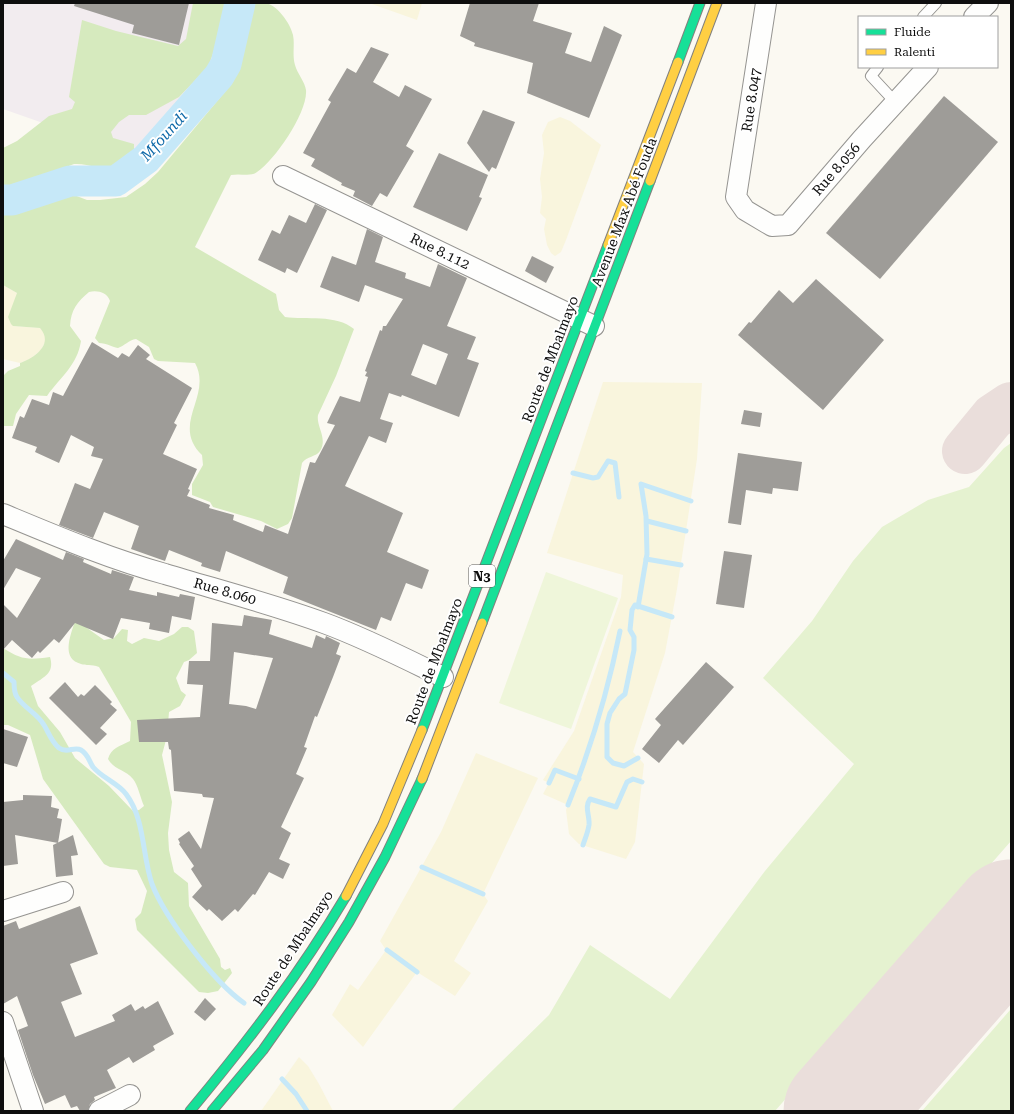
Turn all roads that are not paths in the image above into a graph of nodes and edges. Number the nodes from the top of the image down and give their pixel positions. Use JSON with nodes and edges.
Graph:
{"nodes":[{"id":1,"x":700,"y":3,"type":"edge"},
{"id":2,"x":717,"y":3,"type":"edge"},
{"id":3,"x":766,"y":3,"type":"edge"},
{"id":4,"x":936,"y":3,"type":"edge"},
{"id":5,"x":988,"y":3,"type":"edge"},
{"id":6,"x":924,"y":16,"type":"edge"},
{"id":7,"x":975,"y":16,"type":"edge"},
{"id":8,"x":877,"y":68,"type":"edge"},
{"id":9,"x":927,"y":68,"type":"edge"},
{"id":10,"x":896,"y":103,"type":"junction"},
{"id":11,"x":283,"y":176,"type":"dead end"},
{"id":12,"x":736,"y":197,"type":"joint"},
{"id":13,"x":588,"y":323,"type":"junction"},
{"id":14,"x":3,"y":514,"type":"edge"},
{"id":15,"x":443,"y":676,"type":"junction"},
{"id":16,"x":63,"y":892,"type":"dead end"},
{"id":17,"x":3,"y":911,"type":"edge"},
{"id":18,"x":3,"y":1022,"type":"edge"},
{"id":19,"x":130,"y":1095,"type":"dead end"},
{"id":20,"x":32,"y":1111,"type":"edge"},
{"id":21,"x":99,"y":1111,"type":"edge"},
{"id":22,"x":190,"y":1111,"type":"edge"},
{"id":23,"x":212,"y":1111,"type":"edge"}],
"edges":[{"from":1,"to":13,"type":"highway","name":"Route de Mbalmayo","number":"N3"},
{"from":2,"to":13,"type":"highway","name":"Avenue Max Abé Fouda","number":"N3"},
{"from":3,"to":12,"type":"street","name":"Rue 8.047"},
{"from":4,"to":6,"type":"lane"},
{"from":5,"to":7,"type":"street"},
{"from":8,"to":10,"type":"lane"},
{"from":9,"to":10,"type":"street","name":"Rue 8.056"},
{"from":10,"to":12,"type":"street","name":"Rue 8.056"},
{"from":11,"to":13,"type":"street","name":"Rue 8.112"},
{"from":13,"to":15,"type":"highway","name":"Route de Mbalmayo","number":"N3"},
{"from":13,"to":23,"type":"highway","name":"Avenue Max Abé Fouda","number":"N3"},
{"from":14,"to":15,"type":"street","name":"Rue 8.060"},
{"from":15,"to":22,"type":"highway","name":"Route de Mbalmayo","number":"N3"},
{"from":16,"to":17,"type":"street"},
{"from":18,"to":20,"type":"street"},
{"from":19,"to":21,"type":"street"}]}
